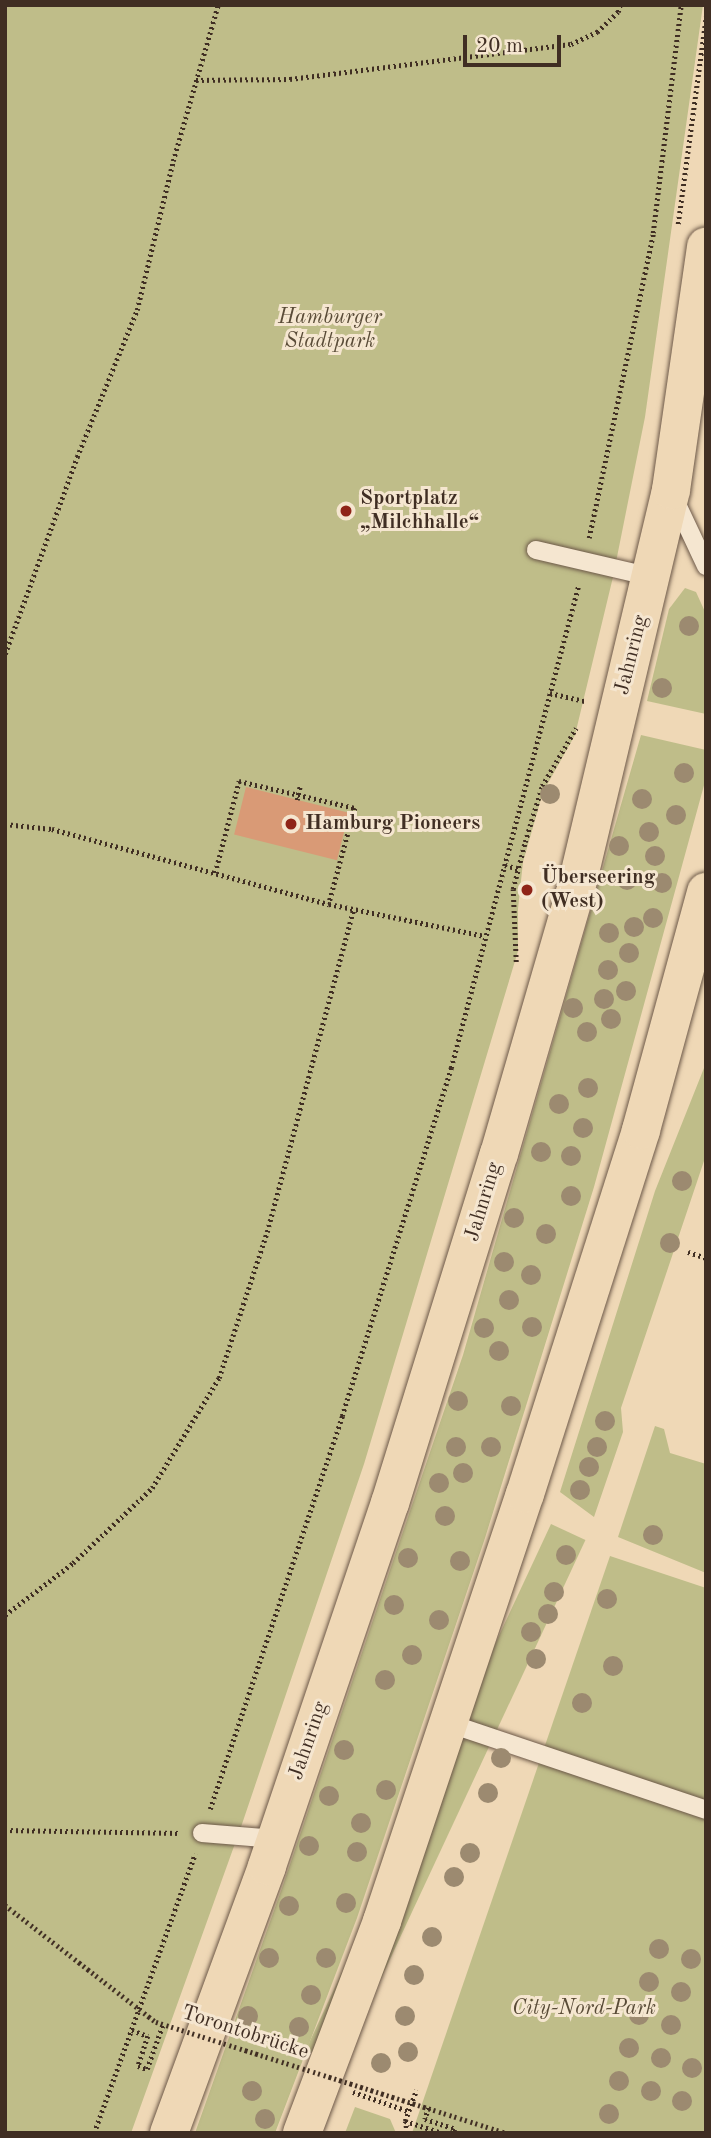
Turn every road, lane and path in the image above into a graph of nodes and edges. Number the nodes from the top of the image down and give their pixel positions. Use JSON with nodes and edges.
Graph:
{"nodes":[{"id":1,"x":218,"y":5,"type":"edge"},
{"id":2,"x":620,"y":5,"type":"edge"},
{"id":3,"x":681,"y":5,"type":"edge"},
{"id":4,"x":706,"y":16,"type":"edge"},
{"id":5,"x":196,"y":80,"type":"junction"},
{"id":6,"x":691,"y":240,"type":"edge"},
{"id":7,"x":671,"y":490,"type":"junction"},
{"id":8,"x":536,"y":550,"type":"dead end"},
{"id":9,"x":585,"y":561,"type":"junction"},
{"id":10,"x":706,"y":566,"type":"edge"},
{"id":11,"x":652,"y":577,"type":"junction"},
{"id":12,"x":5,"y":654,"type":"edge"},
{"id":13,"x":591,"y":688,"type":"dead end"},
{"id":14,"x":550,"y":692,"type":"junction"},
{"id":15,"x":588,"y":702,"type":"junction"},
{"id":16,"x":597,"y":704,"type":"dead end"},
{"id":17,"x":586,"y":709,"type":"dead end"},
{"id":18,"x":581,"y":719,"type":"dead end"},
{"id":19,"x":300,"y":786,"type":"dead end"},
{"id":20,"x":297,"y":797,"type":"junction"},
{"id":21,"x":5,"y":824,"type":"edge"},
{"id":22,"x":505,"y":865,"type":"junction"},
{"id":23,"x":519,"y":869,"type":"junction"},
{"id":24,"x":215,"y":873,"type":"junction"},
{"id":25,"x":706,"y":892,"type":"edge"},
{"id":26,"x":329,"y":904,"type":"junction"},
{"id":27,"x":353,"y":910,"type":"junction"},
{"id":28,"x":485,"y":936,"type":"junction"},
{"id":29,"x":515,"y":972,"type":"dead end"},
{"id":30,"x":688,"y":1252,"type":"dead end"},
{"id":31,"x":706,"y":1258,"type":"edge"},
{"id":32,"x":5,"y":1615,"type":"edge"},
{"id":33,"x":448,"y":1723,"type":"junction"},
{"id":34,"x":706,"y":1810,"type":"edge"},
{"id":35,"x":5,"y":1830,"type":"edge"},
{"id":36,"x":202,"y":1833,"type":"junction"},
{"id":37,"x":276,"y":1839,"type":"junction"},
{"id":38,"x":5,"y":1905,"type":"edge"},
{"id":39,"x":178,"y":2015,"type":"dead end"},
{"id":40,"x":163,"y":2024,"type":"junction"},
{"id":41,"x":132,"y":2031,"type":"junction"},
{"id":42,"x":169,"y":2040,"type":"dead end"},
{"id":43,"x":416,"y":2090,"type":"dead end"},
{"id":44,"x":350,"y":2091,"type":"dead end"},
{"id":45,"x":429,"y":2108,"type":"junction"},
{"id":46,"x":408,"y":2111,"type":"junction"},
{"id":47,"x":405,"y":2121,"type":"junction"},
{"id":48,"x":94,"y":2133,"type":"edge"},
{"id":49,"x":169,"y":2133,"type":"edge"},
{"id":50,"x":302,"y":2133,"type":"edge"},
{"id":51,"x":407,"y":2133,"type":"edge"},
{"id":52,"x":441,"y":2133,"type":"edge"},
{"id":53,"x":453,"y":2133,"type":"edge"},
{"id":54,"x":506,"y":2133,"type":"edge"}],
"edges":[{"from":1,"to":5,"type":"path"},
{"from":2,"to":5,"type":"path"},
{"from":3,"to":9,"type":"path"},
{"from":4,"to":6,"type":"path"},
{"from":5,"to":12,"type":"path"},
{"from":6,"to":7,"type":"main road","name":"Jahnring"},
{"from":7,"to":10,"type":"lane"},
{"from":7,"to":11,"type":"main road","name":"Jahnring"},
{"from":8,"to":9,"type":"lane"},
{"from":9,"to":11,"type":"lane"},
{"from":9,"to":14,"type":"path"},
{"from":11,"to":37,"type":"main road","name":"Jahnring"},
{"from":13,"to":15,"type":"path"},
{"from":14,"to":15,"type":"path"},
{"from":14,"to":22,"type":"path"},
{"from":15,"to":16,"type":"path"},
{"from":15,"to":17,"type":"path"},
{"from":18,"to":23,"type":"path"},
{"from":19,"to":20,"type":"path"},
{"from":20,"to":24,"type":"path"},
{"from":20,"to":26,"type":"path"},
{"from":21,"to":24,"type":"path"},
{"from":22,"to":23,"type":"path"},
{"from":22,"to":28,"type":"path"},
{"from":23,"to":29,"type":"path"},
{"from":24,"to":26,"type":"path"},
{"from":25,"to":33,"type":"main road"},
{"from":26,"to":27,"type":"path"},
{"from":27,"to":28,"type":"path"},
{"from":27,"to":32,"type":"path"},
{"from":28,"to":36,"type":"path"},
{"from":30,"to":31,"type":"path"},
{"from":33,"to":34,"type":"lane"},
{"from":33,"to":50,"type":"main road"},
{"from":35,"to":36,"type":"path"},
{"from":36,"to":37,"type":"lane"},
{"from":36,"to":41,"type":"path"},
{"from":37,"to":49,"type":"main road","name":"Jahnring"},
{"from":38,"to":40,"type":"path","name":"Torontobrücke","bridge":true},
{"from":39,"to":42,"type":"path"},
{"from":40,"to":41,"type":"path"},
{"from":40,"to":45,"type":"path","name":"Torontobrücke","bridge":true},
{"from":41,"to":48,"type":"path"},
{"from":43,"to":46,"type":"path"},
{"from":44,"to":46,"type":"path"},
{"from":45,"to":53,"type":"path"},
{"from":45,"to":54,"type":"path","name":"Torontobrücke","bridge":true},
{"from":46,"to":47,"type":"path"},
{"from":47,"to":51,"type":"path"},
{"from":47,"to":52,"type":"path"}]}
